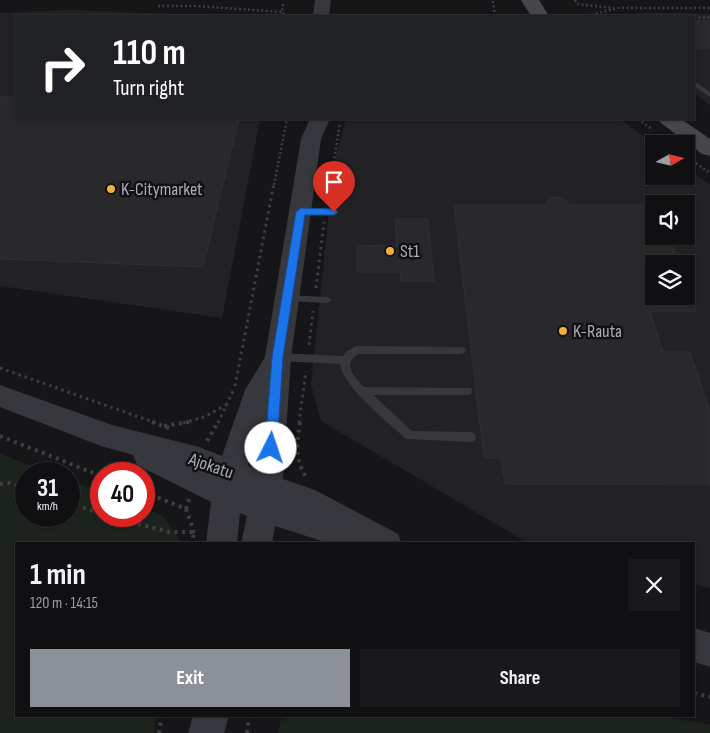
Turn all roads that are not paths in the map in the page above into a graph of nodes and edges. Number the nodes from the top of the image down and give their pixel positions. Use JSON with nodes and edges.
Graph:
{"nodes":[{"id":1,"x":323,"y":0,"type":"edge"},
{"id":2,"x":530,"y":0,"type":"edge"},
{"id":3,"x":550,"y":0,"type":"edge"},
{"id":4,"x":321,"y":15,"type":"edge"},
{"id":5,"x":539,"y":15,"type":"edge"},
{"id":6,"x":557,"y":15,"type":"edge"},
{"id":7,"x":695,"y":84,"type":"edge"},
{"id":8,"x":710,"y":95,"type":"edge"},
{"id":9,"x":695,"y":119,"type":"edge"},
{"id":10,"x":319,"y":120,"type":"edge"},
{"id":11,"x":669,"y":120,"type":"edge"},
{"id":12,"x":309,"y":129,"type":"edge"},
{"id":13,"x":710,"y":130,"type":"edge"},
{"id":14,"x":710,"y":149,"type":"edge"},
{"id":15,"x":301,"y":212,"type":"junction"},
{"id":16,"x":329,"y":212,"type":"road end"},
{"id":17,"x":286,"y":298,"type":"junction"},
{"id":18,"x":327,"y":300,"type":"dead end"},
{"id":19,"x":461,"y":350,"type":"dead end"},
{"id":20,"x":278,"y":357,"type":"junction"},
{"id":21,"x":346,"y":360,"type":"junction"},
{"id":22,"x":362,"y":391,"type":"junction"},
{"id":23,"x":466,"y":392,"type":"dead end"},
{"id":24,"x":0,"y":396,"type":"edge"},
{"id":25,"x":471,"y":437,"type":"dead end"},
{"id":26,"x":231,"y":485,"type":"junction"},
{"id":27,"x":266,"y":498,"type":"junction"},
{"id":28,"x":212,"y":538,"type":"edge"},
{"id":29,"x":256,"y":542,"type":"edge"},
{"id":30,"x":378,"y":542,"type":"edge"},
{"id":31,"x":382,"y":542,"type":"edge"},
{"id":32,"x":695,"y":645,"type":"edge"},
{"id":33,"x":710,"y":650,"type":"edge"},
{"id":34,"x":206,"y":717,"type":"edge"},
{"id":35,"x":210,"y":717,"type":"edge"},
{"id":36,"x":205,"y":733,"type":"edge"}],
"edges":[{"from":1,"to":4,"type":"street"},
{"from":2,"to":5,"type":"main road"},
{"from":3,"to":6,"type":"main road"},
{"from":7,"to":8,"type":"lane"},
{"from":9,"to":13,"type":"main road"},
{"from":10,"to":12,"type":"street"},
{"from":11,"to":14,"type":"main road"},
{"from":12,"to":15,"type":"street"},
{"from":15,"to":16,"type":"lane"},
{"from":15,"to":17,"type":"street"},
{"from":17,"to":18,"type":"lane"},
{"from":17,"to":20,"type":"street"},
{"from":19,"to":21,"type":"lane"},
{"from":20,"to":21,"type":"lane"},
{"from":20,"to":26,"type":"street"},
{"from":20,"to":27,"type":"street"},
{"from":21,"to":22,"type":"lane"},
{"from":22,"to":23,"type":"lane"},
{"from":22,"to":25,"type":"lane"},
{"from":24,"to":26,"type":"street","name":"Ajokatu"},
{"from":26,"to":27,"type":"street","name":"Ajokatu"},
{"from":26,"to":28,"type":"street"},
{"from":27,"to":29,"type":"street"},
{"from":27,"to":30,"type":"street","name":"Ajokatu"},
{"from":27,"to":31,"type":"street","name":"Ajokatu"},
{"from":32,"to":33,"type":"street"},
{"from":34,"to":36,"type":"street"},
{"from":35,"to":36,"type":"street"}]}
